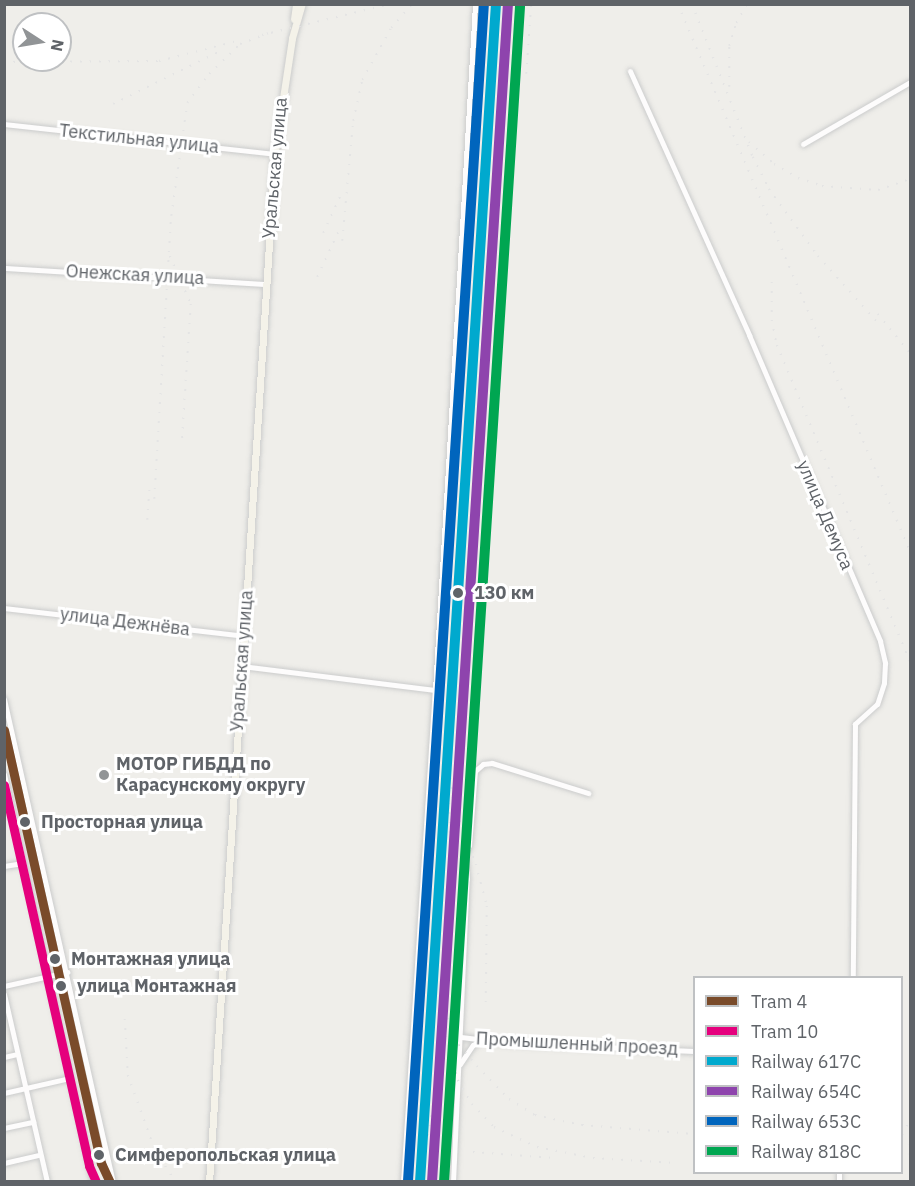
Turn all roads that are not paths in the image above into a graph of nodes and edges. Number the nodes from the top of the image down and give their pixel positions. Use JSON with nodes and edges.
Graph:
{"nodes":[{"id":1,"x":296,"y":4,"type":"edge"},
{"id":2,"x":302,"y":4,"type":"edge"},
{"id":3,"x":475,"y":4,"type":"edge"},
{"id":4,"x":286,"y":68,"type":"junction"},
{"id":5,"x":630,"y":70,"type":"dead end"},
{"id":6,"x":910,"y":82,"type":"edge"},
{"id":7,"x":4,"y":124,"type":"edge"},
{"id":8,"x":803,"y":144,"type":"dead end"},
{"id":9,"x":274,"y":154,"type":"junction"},
{"id":10,"x":4,"y":268,"type":"edge"},
{"id":11,"x":266,"y":284,"type":"junction"},
{"id":12,"x":4,"y":608,"type":"edge"},
{"id":13,"x":245,"y":636,"type":"junction"},
{"id":14,"x":243,"y":666,"type":"junction"},
{"id":15,"x":435,"y":690,"type":"junction"},
{"id":16,"x":4,"y":699,"type":"edge"},
{"id":17,"x":4,"y":774,"type":"edge"},
{"id":18,"x":588,"y":793,"type":"dead end"},
{"id":19,"x":23,"y":863,"type":"junction"},
{"id":20,"x":4,"y":866,"type":"edge"},
{"id":21,"x":68,"y":972,"type":"junction"},
{"id":22,"x":49,"y":976,"type":"junction"},
{"id":23,"x":853,"y":976,"type":"edge"},
{"id":24,"x":4,"y":986,"type":"edge"},
{"id":25,"x":4,"y":994,"type":"edge"},
{"id":26,"x":7,"y":1020,"type":"edge"},
{"id":27,"x":460,"y":1037,"type":"junction"},
{"id":28,"x":482,"y":1040,"type":"junction"},
{"id":29,"x":693,"y":1051,"type":"edge"},
{"id":30,"x":17,"y":1054,"type":"junction"},
{"id":31,"x":4,"y":1057,"type":"edge"},
{"id":32,"x":458,"y":1070,"type":"junction"},
{"id":33,"x":70,"y":1078,"type":"junction"},
{"id":34,"x":26,"y":1088,"type":"junction"},
{"id":35,"x":4,"y":1093,"type":"edge"},
{"id":36,"x":33,"y":1122,"type":"junction"},
{"id":37,"x":4,"y":1128,"type":"edge"},
{"id":38,"x":40,"y":1155,"type":"junction"},
{"id":39,"x":4,"y":1163,"type":"edge"},
{"id":40,"x":47,"y":1182,"type":"edge"},
{"id":41,"x":93,"y":1182,"type":"edge"},
{"id":42,"x":113,"y":1182,"type":"edge"},
{"id":43,"x":208,"y":1182,"type":"edge"},
{"id":44,"x":402,"y":1182,"type":"edge"},
{"id":45,"x":453,"y":1182,"type":"edge"}],
"edges":[{"from":1,"to":4,"type":"main road","name":"Уральская улица"},
{"from":2,"to":4,"type":"main road","name":"Уральская улица"},
{"from":3,"to":15,"type":"street"},
{"from":4,"to":9,"type":"main road","name":"Уральская улица"},
{"from":5,"to":23,"type":"street","name":"улица Демуса"},
{"from":6,"to":8,"type":"street"},
{"from":7,"to":9,"type":"street","name":"Текстильная улица"},
{"from":9,"to":11,"type":"main road","name":"Уральская улица"},
{"from":10,"to":11,"type":"street","name":"Онежская улица"},
{"from":11,"to":13,"type":"main road","name":"Уральская улица"},
{"from":12,"to":13,"type":"street","name":"улица Дежнёва"},
{"from":13,"to":14,"type":"main road","name":"Уральская улица"},
{"from":14,"to":15,"type":"street"},
{"from":14,"to":43,"type":"main road","name":"Уральская улица"},
{"from":15,"to":44,"type":"street"},
{"from":16,"to":21,"type":"street"},
{"from":17,"to":19,"type":"street"},
{"from":18,"to":27,"type":"street"},
{"from":19,"to":20,"type":"street"},
{"from":19,"to":22,"type":"street"},
{"from":21,"to":22,"type":"street"},
{"from":21,"to":42,"type":"street"},
{"from":22,"to":24,"type":"street"},
{"from":22,"to":33,"type":"street"},
{"from":25,"to":26,"type":"street"},
{"from":26,"to":30,"type":"street"},
{"from":27,"to":28,"type":"street","name":"Промышленный проезд"},
{"from":27,"to":32,"type":"street"},
{"from":28,"to":29,"type":"street","name":"Промышленный проезд"},
{"from":28,"to":32,"type":"street"},
{"from":30,"to":31,"type":"street"},
{"from":30,"to":34,"type":"street"},
{"from":32,"to":45,"type":"street"},
{"from":33,"to":34,"type":"street"},
{"from":33,"to":41,"type":"street"},
{"from":34,"to":35,"type":"street"},
{"from":34,"to":36,"type":"street"},
{"from":36,"to":37,"type":"street"},
{"from":36,"to":38,"type":"street"},
{"from":38,"to":39,"type":"street"},
{"from":38,"to":40,"type":"street"}]}
